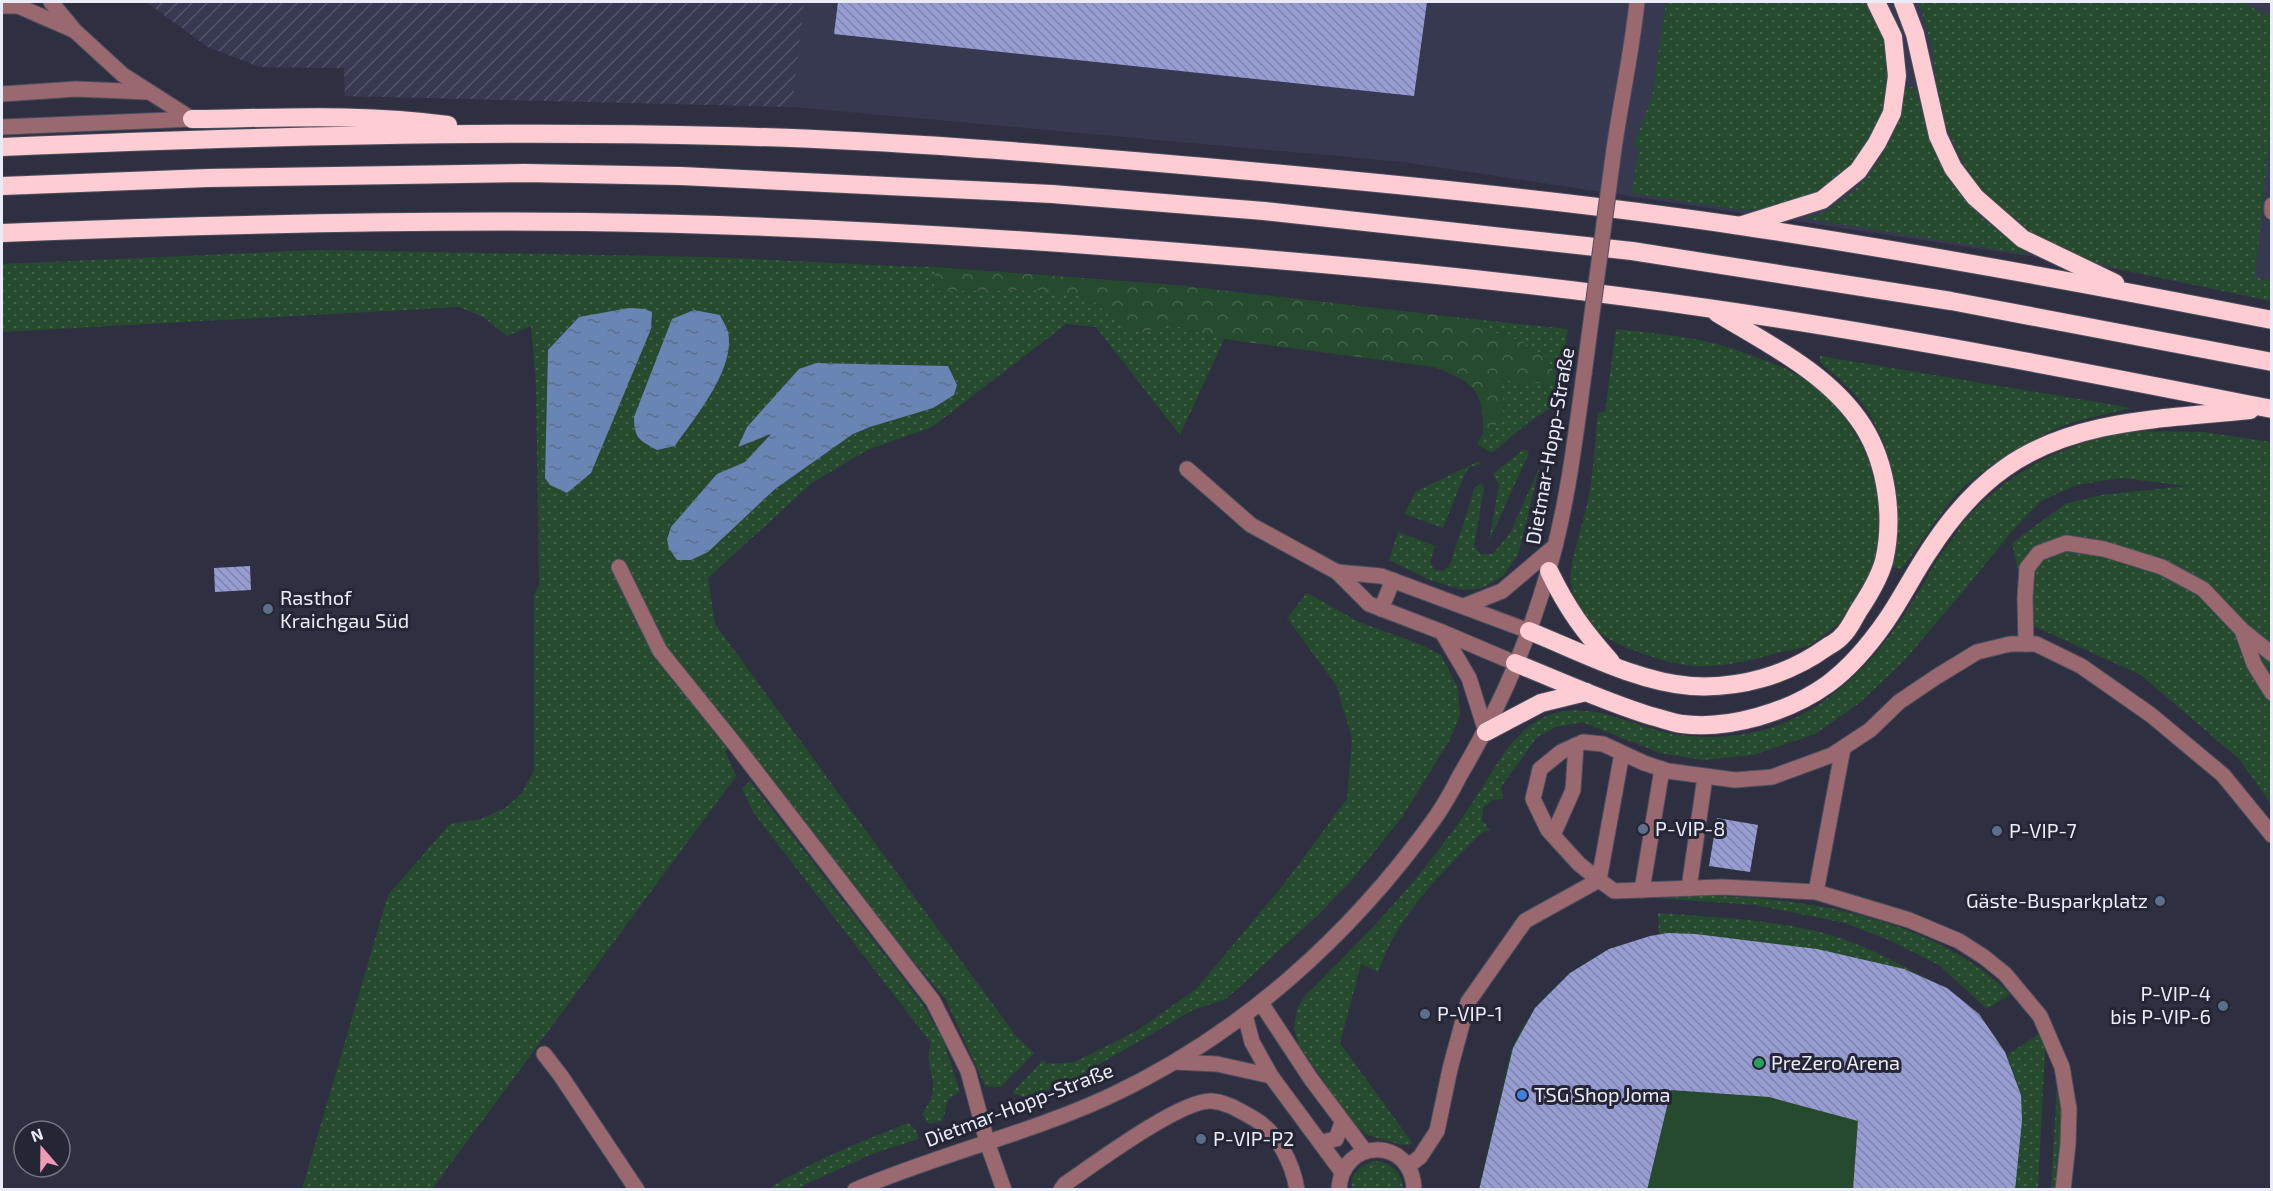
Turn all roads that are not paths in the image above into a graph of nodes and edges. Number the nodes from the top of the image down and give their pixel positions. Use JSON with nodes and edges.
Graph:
{"nodes":[{"id":1,"x":51,"y":2,"type":"edge"},
{"id":2,"x":1637,"y":2,"type":"edge"},
{"id":3,"x":1876,"y":2,"type":"edge"},
{"id":4,"x":1904,"y":2,"type":"edge"},
{"id":5,"x":2,"y":6,"type":"edge"},
{"id":6,"x":75,"y":31,"type":"junction"},
{"id":7,"x":148,"y":92,"type":"junction"},
{"id":8,"x":2,"y":94,"type":"edge"},
{"id":9,"x":192,"y":119,"type":"junction"},
{"id":10,"x":2,"y":126,"type":"edge"},
{"id":11,"x":516,"y":134,"type":"junction"},
{"id":12,"x":2,"y":147,"type":"edge"},
{"id":13,"x":2,"y":186,"type":"edge"},
{"id":14,"x":2271,"y":205,"type":"edge"},
{"id":15,"x":2271,"y":212,"type":"edge"},
{"id":16,"x":1737,"y":226,"type":"junction"},
{"id":17,"x":2,"y":233,"type":"edge"},
{"id":18,"x":2141,"y":295,"type":"junction"},
{"id":19,"x":1707,"y":308,"type":"junction"},
{"id":20,"x":2271,"y":320,"type":"edge"},
{"id":21,"x":2271,"y":362,"type":"edge"},
{"id":22,"x":2270,"y":408,"type":"edge"},
{"id":23,"x":1187,"y":469,"type":"dead end"},
{"id":24,"x":1555,"y":546,"type":"junction"},
{"id":25,"x":619,"y":567,"type":"dead end"},
{"id":26,"x":1549,"y":571,"type":"junction"},
{"id":27,"x":1337,"y":572,"type":"junction"},
{"id":28,"x":1393,"y":580,"type":"junction"},
{"id":29,"x":1464,"y":606,"type":"junction"},
{"id":30,"x":1381,"y":609,"type":"junction"},
{"id":31,"x":2242,"y":630,"type":"junction"},
{"id":32,"x":1529,"y":631,"type":"junction"},
{"id":33,"x":1442,"y":632,"type":"junction"},
{"id":34,"x":2026,"y":644,"type":"junction"},
{"id":35,"x":2271,"y":654,"type":"edge"},
{"id":36,"x":1515,"y":663,"type":"junction"},
{"id":37,"x":1615,"y":666,"type":"junction"},
{"id":38,"x":1586,"y":692,"type":"junction"},
{"id":39,"x":2271,"y":693,"type":"edge"},
{"id":40,"x":1486,"y":732,"type":"junction"},
{"id":41,"x":1576,"y":745,"type":"junction"},
{"id":42,"x":1843,"y":748,"type":"junction"},
{"id":43,"x":1622,"y":753,"type":"junction"},
{"id":44,"x":1662,"y":769,"type":"junction"},
{"id":45,"x":1705,"y":777,"type":"junction"},
{"id":46,"x":1553,"y":835,"type":"junction"},
{"id":47,"x":2271,"y":835,"type":"edge"},
{"id":48,"x":1599,"y":880,"type":"junction"},
{"id":49,"x":1689,"y":888,"type":"junction"},
{"id":50,"x":1642,"y":890,"type":"junction"},
{"id":51,"x":1816,"y":892,"type":"junction"},
{"id":52,"x":1261,"y":1003,"type":"junction"},
{"id":53,"x":1245,"y":1015,"type":"junction"},
{"id":54,"x":544,"y":1054,"type":"dead end"},
{"id":55,"x":1174,"y":1062,"type":"junction"},
{"id":56,"x":1271,"y":1076,"type":"junction"},
{"id":57,"x":1342,"y":1123,"type":"junction"},
{"id":58,"x":987,"y":1142,"type":"junction"},
{"id":59,"x":1322,"y":1142,"type":"junction"},
{"id":60,"x":1365,"y":1151,"type":"junction"},
{"id":61,"x":1408,"y":1166,"type":"junction"},
{"id":62,"x":1342,"y":1172,"type":"junction"},
{"id":63,"x":637,"y":1190,"type":"edge"},
{"id":64,"x":855,"y":1190,"type":"edge"},
{"id":65,"x":1004,"y":1190,"type":"edge"},
{"id":66,"x":1061,"y":1190,"type":"edge"},
{"id":67,"x":1297,"y":1190,"type":"edge"},
{"id":68,"x":1339,"y":1190,"type":"edge"},
{"id":69,"x":1414,"y":1190,"type":"edge"},
{"id":70,"x":2064,"y":1190,"type":"edge"}],
"edges":[{"from":1,"to":6,"type":"street"},
{"from":2,"to":24,"type":"street","name":"Dietmar-Hopp-Straße","bridge":true},
{"from":3,"to":16,"type":"highway"},
{"from":4,"to":18,"type":"highway"},
{"from":5,"to":6,"type":"street"},
{"from":6,"to":7,"type":"street"},
{"from":7,"to":8,"type":"street"},
{"from":7,"to":9,"type":"street"},
{"from":9,"to":10,"type":"street"},
{"from":9,"to":11,"type":"highway"},
{"from":11,"to":12,"type":"highway"},
{"from":11,"to":16,"type":"highway"},
{"from":13,"to":21,"type":"highway"},
{"from":14,"to":15,"type":"street"},
{"from":16,"to":18,"type":"highway"},
{"from":17,"to":19,"type":"highway"},
{"from":18,"to":20,"type":"highway"},
{"from":19,"to":22,"type":"highway"},
{"from":19,"to":37,"type":"highway"},
{"from":22,"to":38,"type":"highway"},
{"from":23,"to":27,"type":"street"},
{"from":24,"to":26,"type":"street","name":"Dietmar-Hopp-Straße"},
{"from":24,"to":29,"type":"street"},
{"from":25,"to":58,"type":"street"},
{"from":26,"to":32,"type":"street","name":"Dietmar-Hopp-Straße"},
{"from":26,"to":37,"type":"highway"},
{"from":27,"to":28,"type":"street"},
{"from":27,"to":30,"type":"street"},
{"from":28,"to":29,"type":"street"},
{"from":28,"to":30,"type":"street"},
{"from":29,"to":32,"type":"street"},
{"from":30,"to":33,"type":"street"},
{"from":31,"to":34,"type":"street"},
{"from":31,"to":35,"type":"street"},
{"from":31,"to":39,"type":"street"},
{"from":32,"to":36,"type":"street","name":"Dietmar-Hopp-Straße"},
{"from":32,"to":37,"type":"highway"},
{"from":33,"to":36,"type":"street"},
{"from":33,"to":40,"type":"street"},
{"from":34,"to":42,"type":"street"},
{"from":34,"to":47,"type":"street"},
{"from":36,"to":38,"type":"highway"},
{"from":36,"to":40,"type":"street","name":"Dietmar-Hopp-Straße"},
{"from":38,"to":40,"type":"highway"},
{"from":40,"to":52,"type":"street","name":"Dietmar-Hopp-Straße"},
{"from":41,"to":43,"type":"street"},
{"from":41,"to":46,"type":"street"},
{"from":41,"to":46,"type":"street"},
{"from":42,"to":45,"type":"street"},
{"from":42,"to":51,"type":"street"},
{"from":43,"to":44,"type":"street"},
{"from":43,"to":48,"type":"street"},
{"from":44,"to":45,"type":"street"},
{"from":44,"to":50,"type":"street"},
{"from":45,"to":49,"type":"street"},
{"from":46,"to":48,"type":"street"},
{"from":48,"to":50,"type":"street"},
{"from":48,"to":61,"type":"street"},
{"from":49,"to":50,"type":"street"},
{"from":49,"to":51,"type":"street"},
{"from":51,"to":70,"type":"street"},
{"from":52,"to":53,"type":"street","name":"Dietmar-Hopp-Straße"},
{"from":52,"to":57,"type":"street"},
{"from":53,"to":55,"type":"street","name":"Dietmar-Hopp-Straße"},
{"from":53,"to":56,"type":"street"},
{"from":54,"to":63,"type":"street"},
{"from":55,"to":56,"type":"street"},
{"from":55,"to":58,"type":"street","name":"Dietmar-Hopp-Straße"},
{"from":56,"to":59,"type":"street"},
{"from":57,"to":59,"type":"street"},
{"from":57,"to":60,"type":"street"},
{"from":58,"to":64,"type":"street","name":"Dietmar-Hopp-Straße"},
{"from":58,"to":65,"type":"street"},
{"from":59,"to":62,"type":"street"},
{"from":60,"to":61,"type":"street"},
{"from":60,"to":62,"type":"street"},
{"from":61,"to":69,"type":"street"},
{"from":62,"to":68,"type":"street"},
{"from":66,"to":67,"type":"street"}]}
